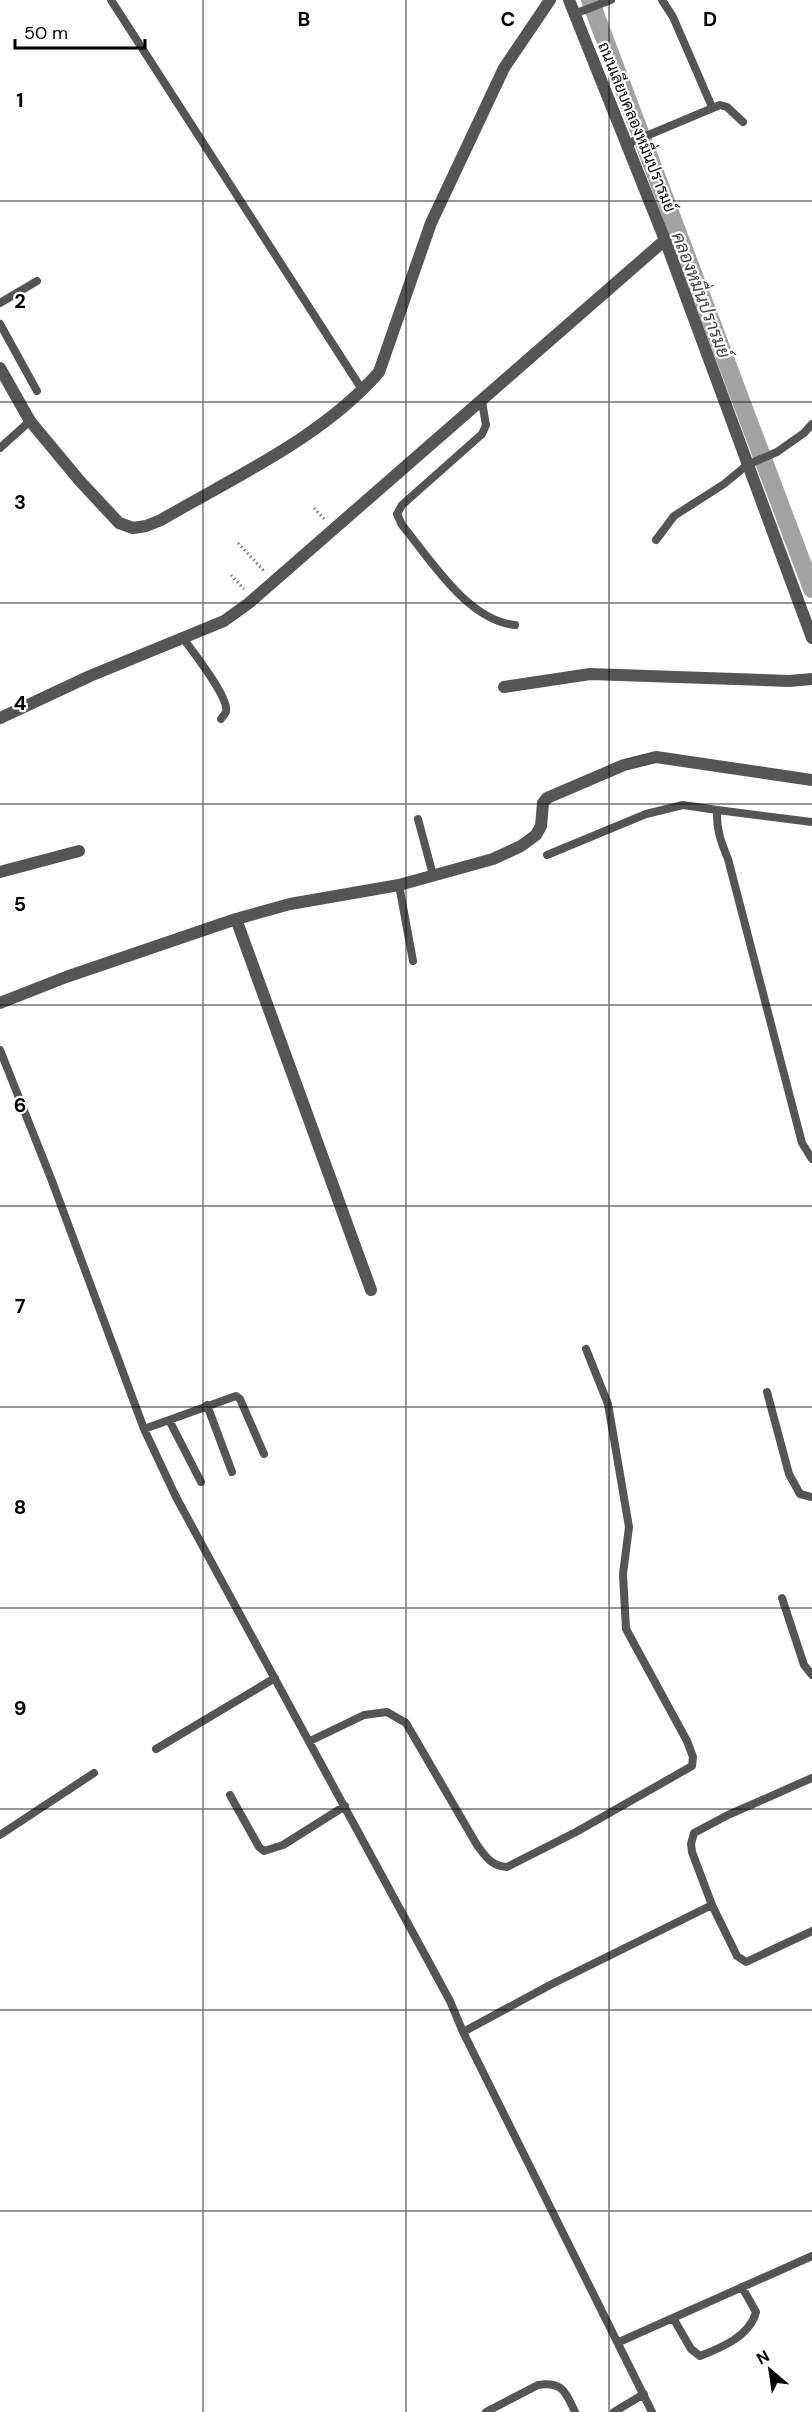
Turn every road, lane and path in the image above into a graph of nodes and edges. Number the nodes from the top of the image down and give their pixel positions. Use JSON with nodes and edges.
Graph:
{"nodes":[{"id":1,"x":111,"y":0,"type":"edge"},
{"id":2,"x":550,"y":0,"type":"edge"},
{"id":3,"x":569,"y":0,"type":"edge"},
{"id":4,"x":611,"y":0,"type":"edge"},
{"id":5,"x":662,"y":0,"type":"edge"},
{"id":6,"x":579,"y":12,"type":"junction"},
{"id":7,"x":712,"y":107,"type":"junction"},
{"id":8,"x":743,"y":122,"type":"dead end"},
{"id":9,"x":631,"y":142,"type":"junction"},
{"id":10,"x":664,"y":240,"type":"junction"},
{"id":11,"x":37,"y":281,"type":"dead end"},
{"id":12,"x":0,"y":303,"type":"edge"},
{"id":13,"x":0,"y":324,"type":"edge"},
{"id":14,"x":0,"y":368,"type":"edge"},
{"id":15,"x":37,"y":391,"type":"dead end"},
{"id":16,"x":363,"y":391,"type":"junction"},
{"id":17,"x":482,"y":402,"type":"junction"},
{"id":18,"x":30,"y":421,"type":"junction"},
{"id":19,"x":812,"y":424,"type":"edge"},
{"id":20,"x":0,"y":448,"type":"edge"},
{"id":21,"x":747,"y":465,"type":"junction"},
{"id":22,"x":656,"y":540,"type":"dead end"},
{"id":23,"x":238,"y":543,"type":"dead end"},
{"id":24,"x":275,"y":582,"type":"junction"},
{"id":25,"x":514,"y":625,"type":"dead end"},
{"id":26,"x":183,"y":638,"type":"junction"},
{"id":27,"x":812,"y":638,"type":"edge"},
{"id":28,"x":812,"y":679,"type":"edge"},
{"id":29,"x":504,"y":687,"type":"dead end"},
{"id":30,"x":0,"y":718,"type":"edge"},
{"id":31,"x":221,"y":719,"type":"dead end"},
{"id":32,"x":812,"y":780,"type":"edge"},
{"id":33,"x":717,"y":810,"type":"junction"},
{"id":34,"x":418,"y":819,"type":"dead end"},
{"id":35,"x":812,"y":822,"type":"edge"},
{"id":36,"x":78,"y":851,"type":"dead end"},
{"id":37,"x":547,"y":855,"type":"dead end"},
{"id":38,"x":0,"y":872,"type":"edge"},
{"id":39,"x":433,"y":875,"type":"junction"},
{"id":40,"x":399,"y":885,"type":"junction"},
{"id":41,"x":236,"y":919,"type":"junction"},
{"id":42,"x":413,"y":961,"type":"dead end"},
{"id":43,"x":0,"y":1003,"type":"edge"},
{"id":44,"x":0,"y":1050,"type":"edge"},
{"id":45,"x":812,"y":1159,"type":"edge"},
{"id":46,"x":371,"y":1290,"type":"dead end"},
{"id":47,"x":586,"y":1349,"type":"dead end"},
{"id":48,"x":767,"y":1392,"type":"dead end"},
{"id":49,"x":207,"y":1406,"type":"junction"},
{"id":50,"x":169,"y":1420,"type":"junction"},
{"id":51,"x":144,"y":1430,"type":"junction"},
{"id":52,"x":264,"y":1454,"type":"dead end"},
{"id":53,"x":232,"y":1472,"type":"dead end"},
{"id":54,"x":201,"y":1482,"type":"dead end"},
{"id":55,"x":812,"y":1497,"type":"edge"},
{"id":56,"x":782,"y":1598,"type":"dead end"},
{"id":57,"x":812,"y":1675,"type":"edge"},
{"id":58,"x":275,"y":1678,"type":"junction"},
{"id":59,"x":310,"y":1741,"type":"junction"},
{"id":60,"x":156,"y":1749,"type":"dead end"},
{"id":61,"x":94,"y":1773,"type":"dead end"},
{"id":62,"x":812,"y":1778,"type":"edge"},
{"id":63,"x":230,"y":1795,"type":"dead end"},
{"id":64,"x":345,"y":1806,"type":"junction"},
{"id":65,"x":0,"y":1835,"type":"edge"},
{"id":66,"x":712,"y":1905,"type":"junction"},
{"id":67,"x":812,"y":1931,"type":"edge"},
{"id":68,"x":463,"y":2032,"type":"junction"},
{"id":69,"x":811,"y":2259,"type":"edge"},
{"id":70,"x":742,"y":2287,"type":"junction"},
{"id":71,"x":673,"y":2318,"type":"junction"},
{"id":72,"x":619,"y":2342,"type":"junction"},
{"id":73,"x":644,"y":2394,"type":"junction"},
{"id":74,"x":486,"y":2412,"type":"edge"},
{"id":75,"x":575,"y":2412,"type":"edge"},
{"id":76,"x":614,"y":2412,"type":"edge"},
{"id":77,"x":652,"y":2412,"type":"edge"}],
"edges":[{"from":1,"to":16,"type":"lane"},
{"from":2,"to":16,"type":"street"},
{"from":3,"to":6,"type":"street","name":"ถนนเลียบคลองหมื่นปรารมย์"},
{"from":4,"to":6,"type":"lane"},
{"from":5,"to":7,"type":"lane"},
{"from":6,"to":9,"type":"street","name":"ถนนเลียบคลองหมื่นปรารมย์"},
{"from":7,"to":8,"type":"lane"},
{"from":7,"to":9,"type":"lane"},
{"from":9,"to":10,"type":"street","name":"ถนนเลียบคลองหมื่นปรารมย์"},
{"from":10,"to":17,"type":"street"},
{"from":10,"to":21,"type":"street","name":"ถนนเลียบคลองหมื่นปรารมย์"},
{"from":11,"to":12,"type":"lane"},
{"from":13,"to":15,"type":"lane"},
{"from":14,"to":18,"type":"street"},
{"from":16,"to":18,"type":"street"},
{"from":17,"to":24,"type":"street"},
{"from":17,"to":25,"type":"lane"},
{"from":18,"to":20,"type":"lane"},
{"from":19,"to":21,"type":"lane"},
{"from":21,"to":22,"type":"lane"},
{"from":21,"to":27,"type":"street","name":"ถนนเลียบคลองหมื่นปรารมย์"},
{"from":23,"to":24,"type":"path"},
{"from":24,"to":26,"type":"street"},
{"from":26,"to":30,"type":"street"},
{"from":26,"to":31,"type":"lane"},
{"from":28,"to":29,"type":"street"},
{"from":32,"to":39,"type":"street"},
{"from":33,"to":35,"type":"lane"},
{"from":33,"to":37,"type":"lane"},
{"from":33,"to":45,"type":"lane"},
{"from":34,"to":39,"type":"lane"},
{"from":36,"to":38,"type":"street"},
{"from":39,"to":40,"type":"street"},
{"from":40,"to":41,"type":"street"},
{"from":40,"to":42,"type":"lane"},
{"from":41,"to":43,"type":"street"},
{"from":41,"to":46,"type":"street"},
{"from":44,"to":51,"type":"lane"},
{"from":47,"to":59,"type":"lane"},
{"from":48,"to":55,"type":"lane"},
{"from":49,"to":50,"type":"lane"},
{"from":49,"to":52,"type":"lane"},
{"from":49,"to":53,"type":"lane"},
{"from":50,"to":51,"type":"lane"},
{"from":50,"to":54,"type":"lane"},
{"from":51,"to":58,"type":"lane"},
{"from":56,"to":57,"type":"lane"},
{"from":58,"to":59,"type":"lane"},
{"from":58,"to":60,"type":"lane"},
{"from":59,"to":64,"type":"lane"},
{"from":61,"to":65,"type":"lane"},
{"from":62,"to":66,"type":"lane"},
{"from":63,"to":64,"type":"lane"},
{"from":64,"to":68,"type":"lane"},
{"from":66,"to":67,"type":"lane"},
{"from":66,"to":68,"type":"lane"},
{"from":68,"to":72,"type":"lane"},
{"from":69,"to":70,"type":"lane"},
{"from":70,"to":71,"type":"lane"},
{"from":70,"to":71,"type":"lane"},
{"from":71,"to":72,"type":"lane"},
{"from":72,"to":73,"type":"lane"},
{"from":73,"to":76,"type":"lane"},
{"from":73,"to":77,"type":"lane"},
{"from":74,"to":75,"type":"lane"}]}
